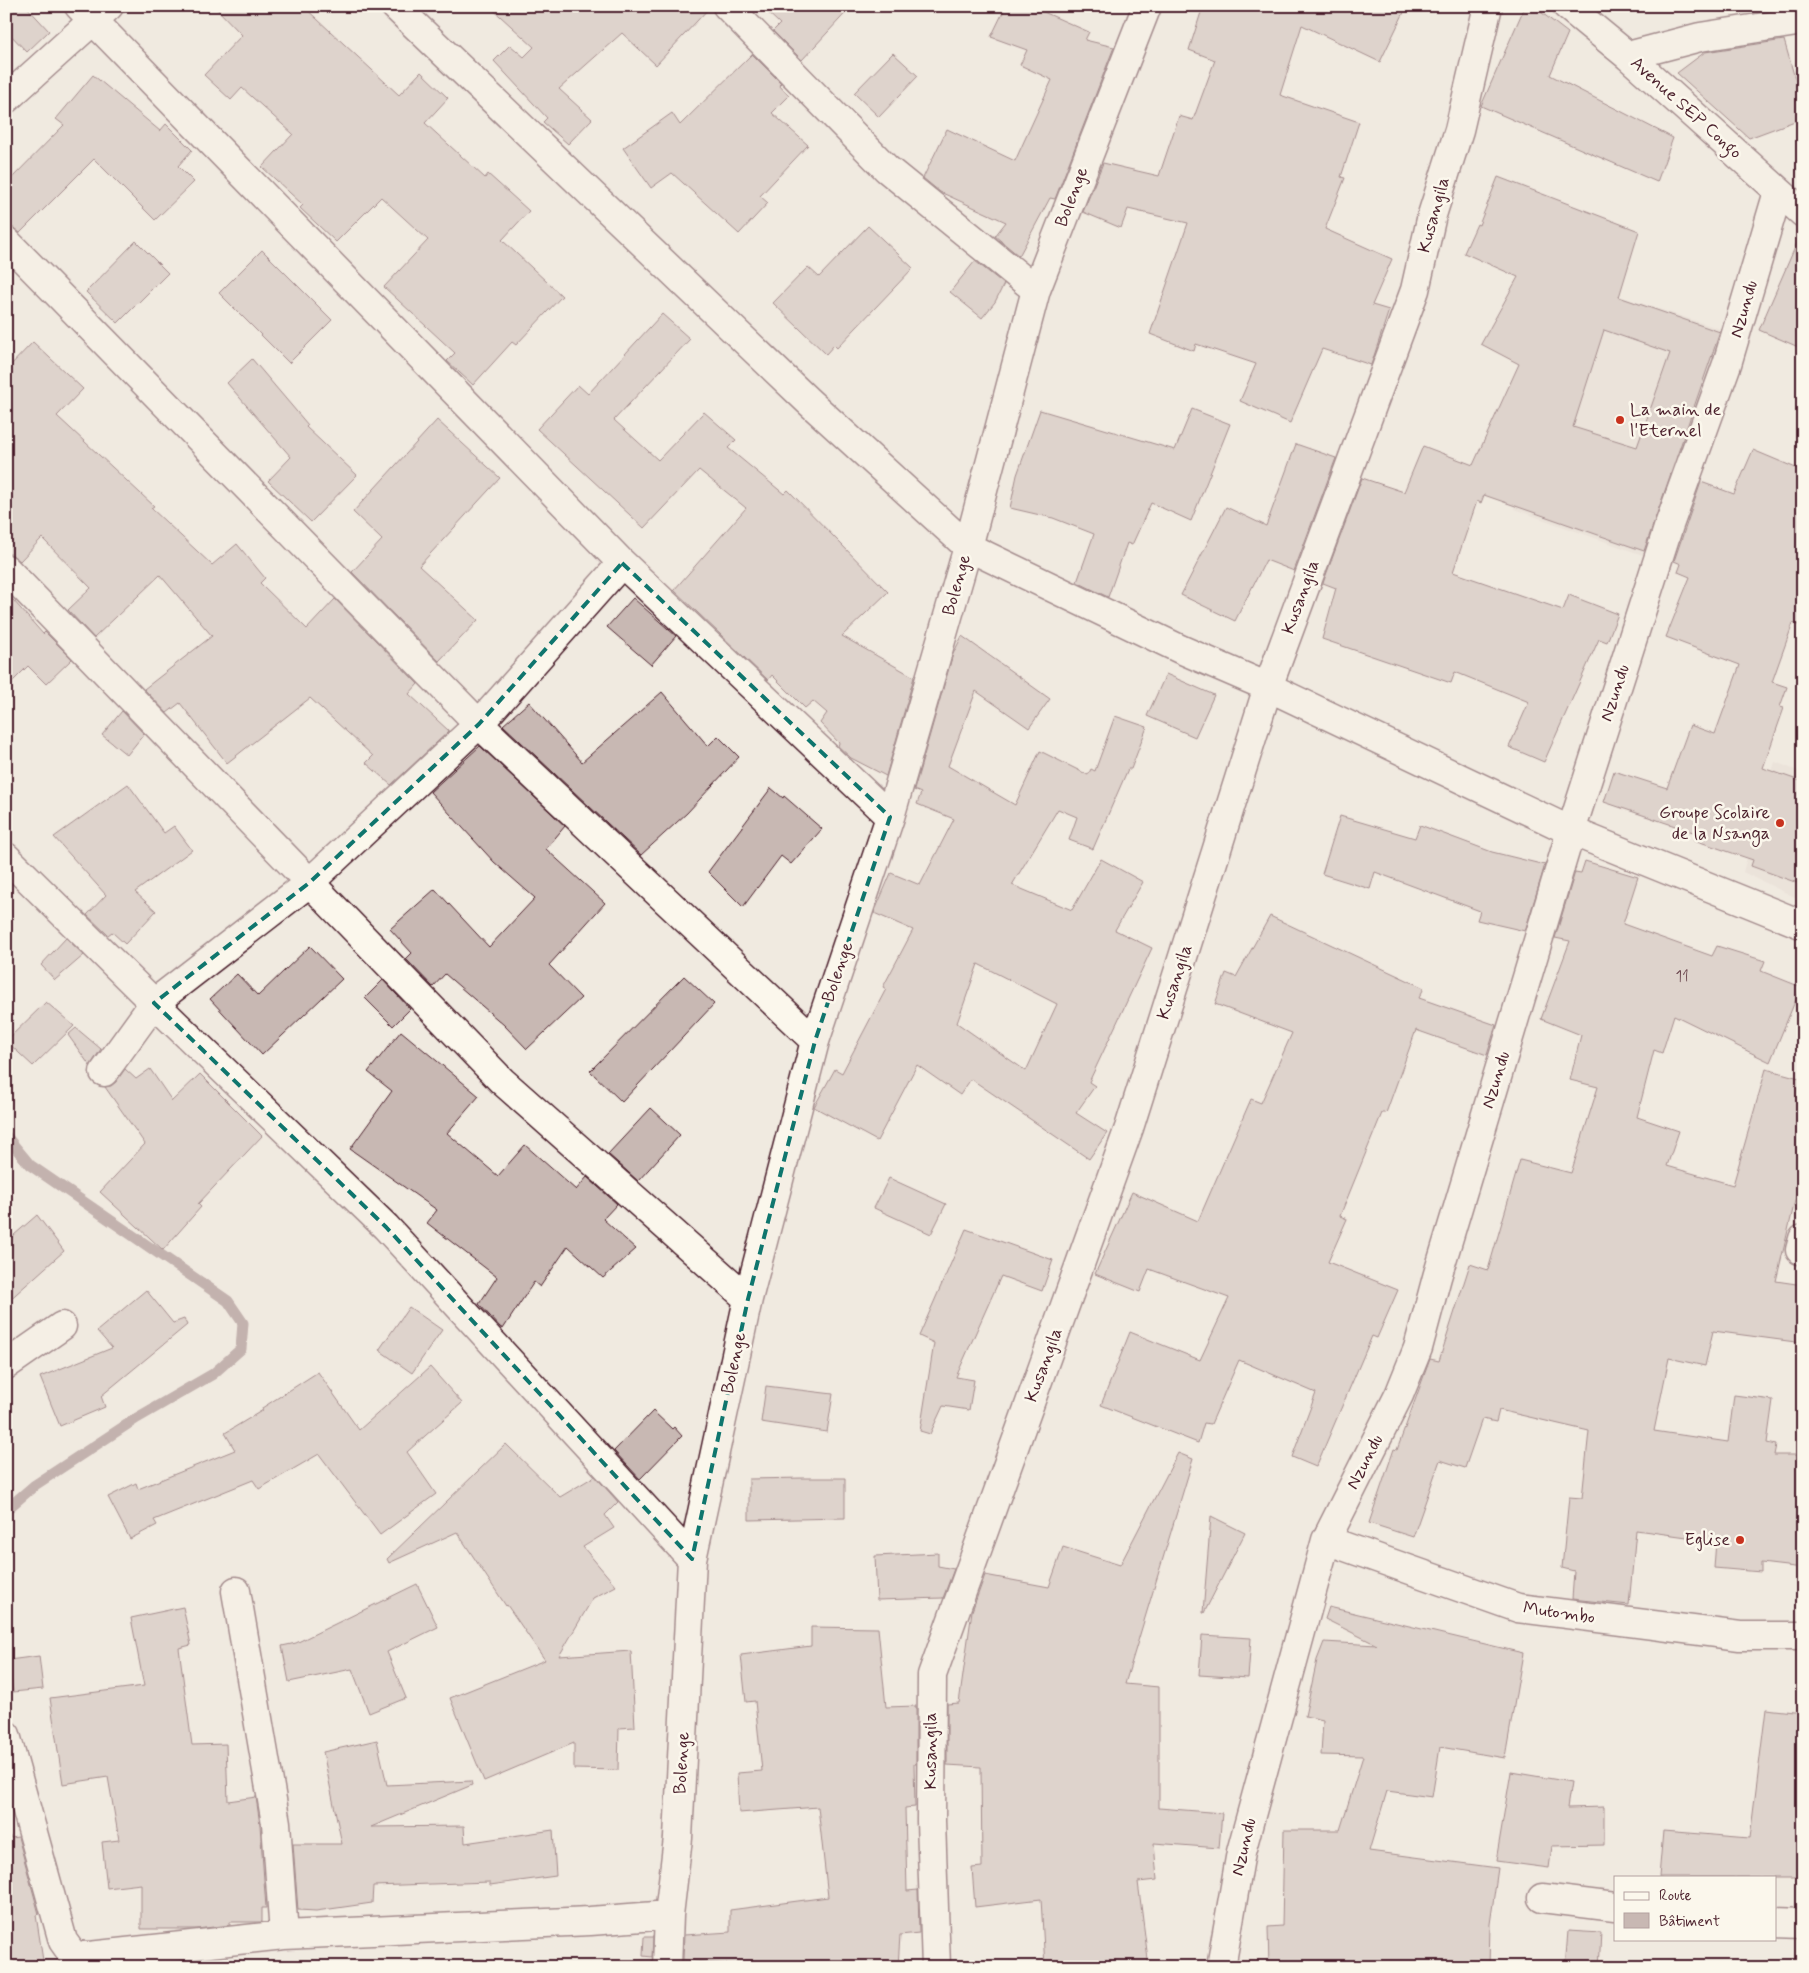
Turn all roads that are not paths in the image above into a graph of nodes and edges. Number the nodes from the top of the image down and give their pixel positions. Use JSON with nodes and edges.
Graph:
{"nodes":[{"id":1,"x":395,"y":6,"type":"edge"},
{"id":2,"x":727,"y":6,"type":"edge"},
{"id":3,"x":1147,"y":6,"type":"edge"},
{"id":4,"x":1488,"y":6,"type":"edge"},
{"id":5,"x":1567,"y":6,"type":"edge"},
{"id":6,"x":94,"y":11,"type":"edge"},
{"id":7,"x":1803,"y":21,"type":"edge"},
{"id":8,"x":1628,"y":56,"type":"junction"},
{"id":9,"x":6,"y":99,"type":"edge"},
{"id":10,"x":1778,"y":192,"type":"junction"},
{"id":11,"x":1803,"y":213,"type":"edge"},
{"id":12,"x":6,"y":241,"type":"edge"},
{"id":13,"x":1036,"y":290,"type":"junction"},
{"id":14,"x":968,"y":547,"type":"junction"},
{"id":15,"x":622,"y":563,"type":"junction"},
{"id":16,"x":6,"y":569,"type":"edge"},
{"id":17,"x":1268,"y":687,"type":"junction"},
{"id":18,"x":479,"y":724,"type":"junction"},
{"id":19,"x":890,"y":817,"type":"junction"},
{"id":20,"x":1571,"y":831,"type":"junction"},
{"id":21,"x":6,"y":857,"type":"edge"},
{"id":22,"x":309,"y":883,"type":"junction"},
{"id":23,"x":1803,"y":926,"type":"edge"},
{"id":24,"x":154,"y":1003,"type":"junction"},
{"id":25,"x":814,"y":1041,"type":"junction"},
{"id":26,"x":104,"y":1072,"type":"dead end"},
{"id":27,"x":748,"y":1299,"type":"junction"},
{"id":28,"x":62,"y":1326,"type":"dead end"},
{"id":29,"x":6,"y":1365,"type":"edge"},
{"id":30,"x":1326,"y":1540,"type":"junction"},
{"id":31,"x":692,"y":1559,"type":"junction"},
{"id":32,"x":236,"y":1591,"type":"dead end"},
{"id":33,"x":1803,"y":1636,"type":"edge"},
{"id":34,"x":6,"y":1735,"type":"edge"},
{"id":35,"x":1542,"y":1898,"type":"dead end"},
{"id":36,"x":1614,"y":1907,"type":"edge"},
{"id":37,"x":668,"y":1915,"type":"junction"},
{"id":38,"x":1776,"y":1922,"type":"edge"},
{"id":39,"x":1803,"y":1924,"type":"edge"},
{"id":40,"x":284,"y":1935,"type":"junction"},
{"id":41,"x":666,"y":1967,"type":"edge"},
{"id":42,"x":936,"y":1967,"type":"edge"},
{"id":43,"x":1221,"y":1967,"type":"edge"}],
"edges":[{"from":1,"to":14,"type":"street"},
{"from":2,"to":13,"type":"street"},
{"from":3,"to":13,"type":"street","name":"Bolenge"},
{"from":4,"to":17,"type":"street","name":"Kusangila"},
{"from":5,"to":8,"type":"street","name":"Avenue SEP Congo"},
{"from":6,"to":9,"type":"street"},
{"from":6,"to":15,"type":"street"},
{"from":7,"to":8,"type":"street"},
{"from":8,"to":10,"type":"street","name":"Avenue SEP Congo"},
{"from":10,"to":11,"type":"street","name":"Avenue SEP Congo"},
{"from":10,"to":20,"type":"street","name":"Nzundu"},
{"from":12,"to":18,"type":"street"},
{"from":13,"to":14,"type":"street","name":"Bolenge"},
{"from":14,"to":17,"type":"street"},
{"from":14,"to":19,"type":"street","name":"Bolenge"},
{"from":15,"to":18,"type":"street"},
{"from":15,"to":19,"type":"street"},
{"from":16,"to":22,"type":"street"},
{"from":17,"to":20,"type":"street"},
{"from":17,"to":42,"type":"street","name":"Kusangila"},
{"from":18,"to":22,"type":"street"},
{"from":18,"to":25,"type":"street"},
{"from":19,"to":25,"type":"street","name":"Bolenge"},
{"from":20,"to":23,"type":"street"},
{"from":20,"to":30,"type":"street","name":"Nzundu"},
{"from":21,"to":24,"type":"street"},
{"from":22,"to":24,"type":"street"},
{"from":22,"to":27,"type":"street"},
{"from":24,"to":26,"type":"street"},
{"from":24,"to":31,"type":"street"},
{"from":25,"to":27,"type":"street","name":"Bolenge"},
{"from":27,"to":31,"type":"street","name":"Bolenge"},
{"from":28,"to":29,"type":"street"},
{"from":30,"to":33,"type":"street","name":"Mutombo"},
{"from":30,"to":43,"type":"street","name":"Nzundu"},
{"from":31,"to":37,"type":"street","name":"Bolenge"},
{"from":32,"to":40,"type":"street"},
{"from":34,"to":40,"type":"street"},
{"from":35,"to":36,"type":"street"},
{"from":37,"to":40,"type":"street"},
{"from":37,"to":41,"type":"street","name":"Bolenge"},
{"from":38,"to":39,"type":"street"}]}
